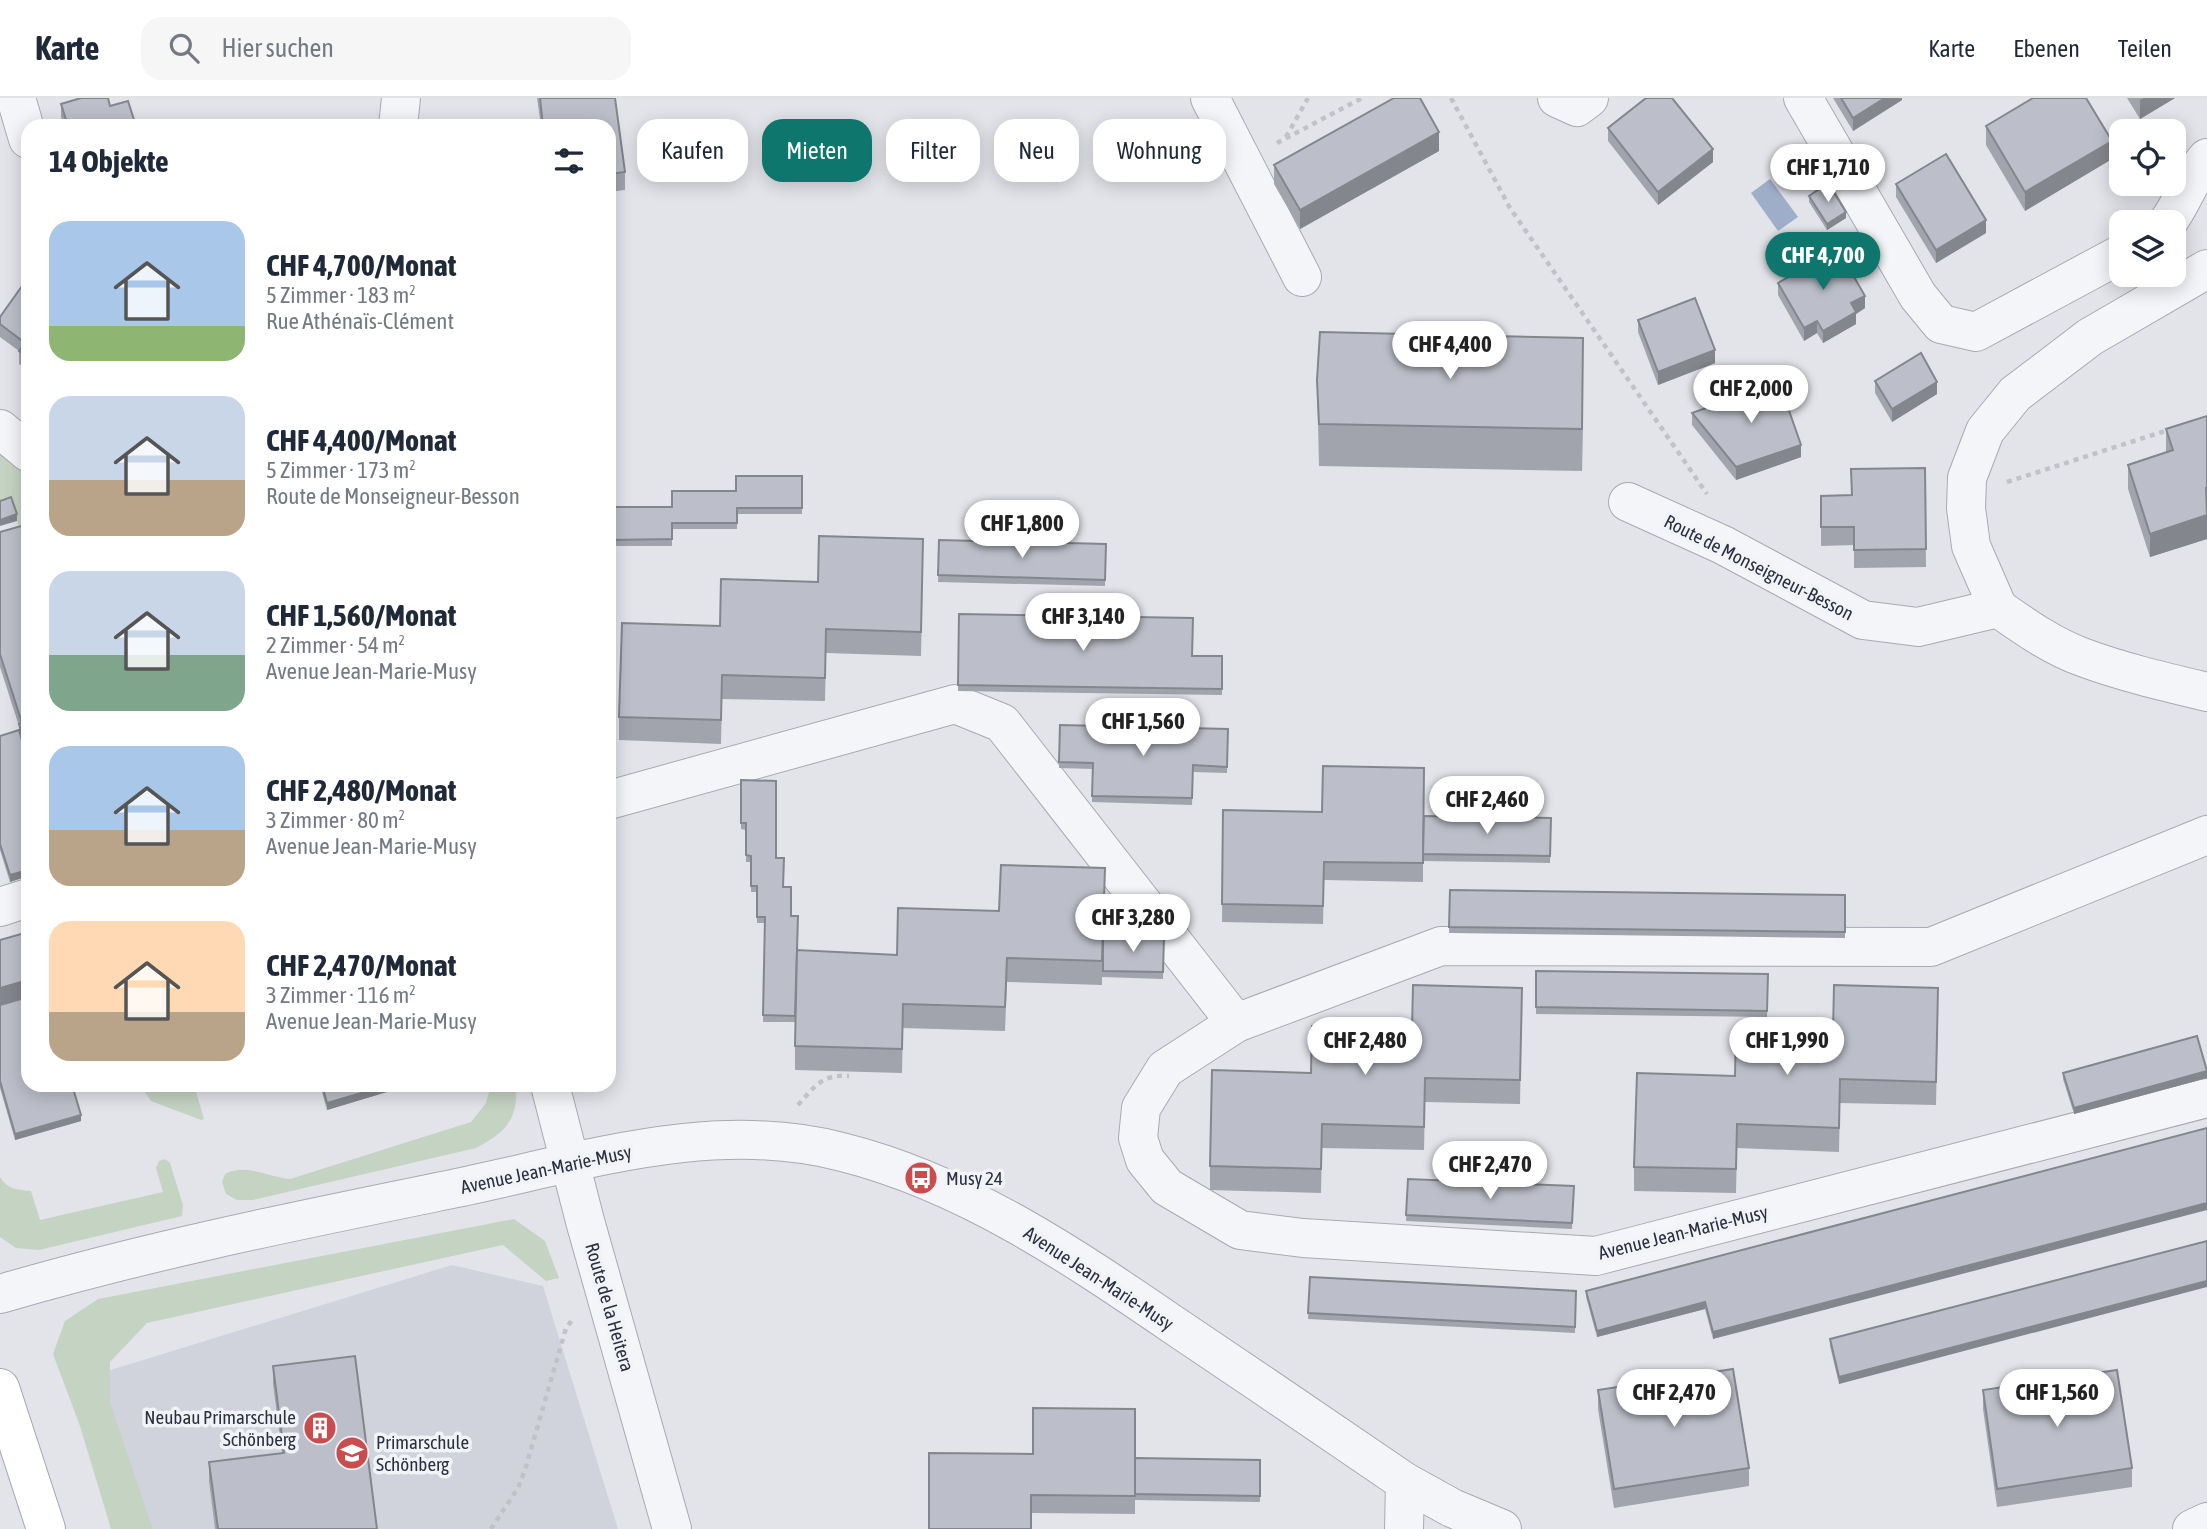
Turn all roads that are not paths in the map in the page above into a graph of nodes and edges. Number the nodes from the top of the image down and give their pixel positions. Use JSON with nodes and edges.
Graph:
{"nodes":[{"id":1,"x":16,"y":98,"type":"edge"},
{"id":2,"x":401,"y":98,"type":"edge"},
{"id":3,"x":1210,"y":98,"type":"edge"},
{"id":4,"x":1557,"y":98,"type":"edge"},
{"id":5,"x":1589,"y":98,"type":"edge"},
{"id":6,"x":1803,"y":98,"type":"edge"},
{"id":7,"x":22,"y":119,"type":"edge"},
{"id":8,"x":399,"y":119,"type":"edge"},
{"id":9,"x":2207,"y":158,"type":"edge"},
{"id":10,"x":2177,"y":210,"type":"edge"},
{"id":11,"x":2109,"y":260,"type":"edge"},
{"id":12,"x":2207,"y":269,"type":"edge"},
{"id":13,"x":1302,"y":277,"type":"dead end"},
{"id":14,"x":0,"y":429,"type":"edge"},
{"id":15,"x":21,"y":446,"type":"edge"},
{"id":16,"x":1628,"y":502,"type":"dead end"},
{"id":17,"x":1998,"y":608,"type":"junction"},
{"id":18,"x":2207,"y":692,"type":"edge"},
{"id":19,"x":616,"y":798,"type":"edge"},
{"id":20,"x":2207,"y":835,"type":"edge"},
{"id":21,"x":21,"y":900,"type":"edge"},
{"id":22,"x":0,"y":907,"type":"edge"},
{"id":23,"x":1236,"y":1023,"type":"junction"},
{"id":24,"x":552,"y":1092,"type":"edge"},
{"id":25,"x":2207,"y":1098,"type":"edge"},
{"id":26,"x":570,"y":1161,"type":"junction"},
{"id":27,"x":0,"y":1294,"type":"edge"},
{"id":28,"x":0,"y":1388,"type":"edge"},
{"id":29,"x":1405,"y":1482,"type":"junction"},
{"id":30,"x":2207,"y":1522,"type":"edge"},
{"id":31,"x":46,"y":1529,"type":"edge"},
{"id":32,"x":672,"y":1529,"type":"edge"},
{"id":33,"x":1404,"y":1529,"type":"edge"},
{"id":34,"x":1502,"y":1529,"type":"edge"},
{"id":35,"x":2192,"y":1529,"type":"edge"}],
"edges":[{"from":1,"to":7,"type":"street"},
{"from":2,"to":8,"type":"street"},
{"from":3,"to":13,"type":"street"},
{"from":4,"to":5,"type":"street"},
{"from":6,"to":11,"type":"street"},
{"from":9,"to":10,"type":"street"},
{"from":12,"to":17,"type":"street"},
{"from":14,"to":15,"type":"street"},
{"from":16,"to":17,"type":"street","name":"Route de Monseigneur-Besson"},
{"from":17,"to":18,"type":"street"},
{"from":19,"to":23,"type":"street"},
{"from":20,"to":23,"type":"street","name":"Avenue Jean-Marie-Musy"},
{"from":21,"to":22,"type":"street"},
{"from":23,"to":25,"type":"street","name":"Avenue Jean-Marie-Musy"},
{"from":24,"to":26,"type":"street","name":"Route de la Heitera"},
{"from":26,"to":27,"type":"street","name":"Avenue Jean-Marie-Musy"},
{"from":26,"to":29,"type":"street","name":"Avenue Jean-Marie-Musy"},
{"from":26,"to":32,"type":"street","name":"Route de la Heitera"},
{"from":28,"to":31,"type":"main road"},
{"from":29,"to":33,"type":"street"},
{"from":29,"to":34,"type":"street","name":"Avenue Jean-Marie-Musy"},
{"from":30,"to":35,"type":"street"}]}
